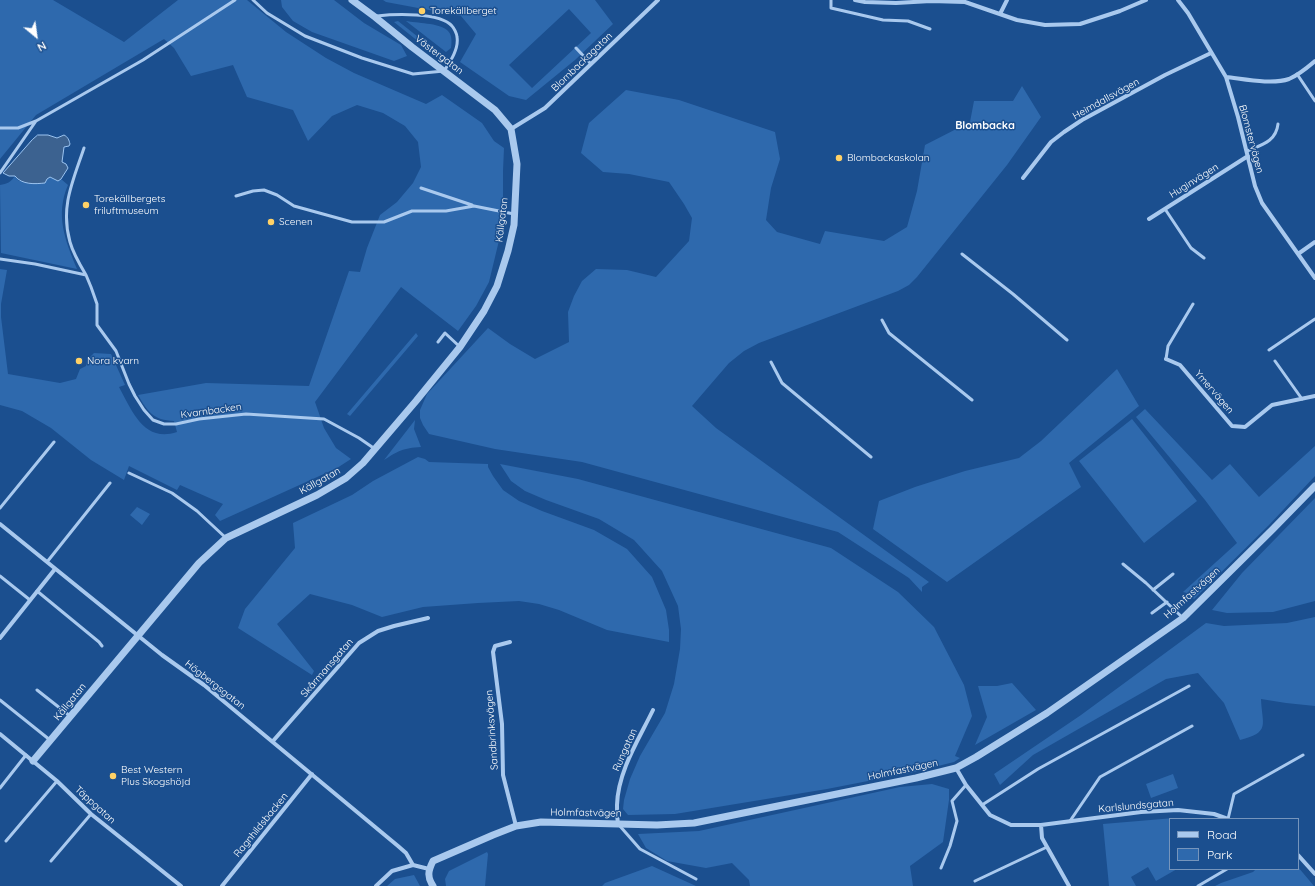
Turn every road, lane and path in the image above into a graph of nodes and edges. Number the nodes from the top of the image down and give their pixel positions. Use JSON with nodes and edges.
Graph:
{"nodes":[{"id":1,"x":235,"y":0,"type":"edge"},
{"id":2,"x":253,"y":0,"type":"edge"},
{"id":3,"x":352,"y":0,"type":"edge"},
{"id":4,"x":658,"y":0,"type":"edge"},
{"id":5,"x":831,"y":0,"type":"edge"},
{"id":6,"x":855,"y":0,"type":"edge"},
{"id":7,"x":1007,"y":0,"type":"edge"},
{"id":8,"x":1146,"y":0,"type":"edge"},
{"id":9,"x":1178,"y":0,"type":"edge"},
{"id":10,"x":1000,"y":14,"type":"junction"},
{"id":11,"x":375,"y":17,"type":"junction"},
{"id":12,"x":930,"y":29,"type":"dead end"},
{"id":13,"x":576,"y":48,"type":"dead end"},
{"id":14,"x":1211,"y":53,"type":"junction"},
{"id":15,"x":1315,"y":61,"type":"edge"},
{"id":16,"x":591,"y":64,"type":"junction"},
{"id":17,"x":444,"y":71,"type":"junction"},
{"id":18,"x":1297,"y":74,"type":"junction"},
{"id":19,"x":1226,"y":77,"type":"junction"},
{"id":20,"x":1315,"y":101,"type":"edge"},
{"id":21,"x":36,"y":121,"type":"junction"},
{"id":22,"x":1278,"y":124,"type":"dead end"},
{"id":23,"x":0,"y":128,"type":"edge"},
{"id":24,"x":511,"y":129,"type":"junction"},
{"id":25,"x":84,"y":148,"type":"dead end"},
{"id":26,"x":1247,"y":153,"type":"junction"},
{"id":27,"x":0,"y":173,"type":"edge"},
{"id":28,"x":1023,"y":178,"type":"dead end"},
{"id":29,"x":421,"y":188,"type":"dead end"},
{"id":30,"x":236,"y":196,"type":"dead end"},
{"id":31,"x":474,"y":206,"type":"junction"},
{"id":32,"x":1165,"y":209,"type":"junction"},
{"id":33,"x":514,"y":214,"type":"junction"},
{"id":34,"x":1149,"y":219,"type":"dead end"},
{"id":35,"x":1315,"y":242,"type":"edge"},
{"id":36,"x":962,"y":254,"type":"dead end"},
{"id":37,"x":1298,"y":254,"type":"junction"},
{"id":38,"x":1204,"y":258,"type":"dead end"},
{"id":39,"x":0,"y":259,"type":"edge"},
{"id":40,"x":86,"y":275,"type":"junction"},
{"id":41,"x":1315,"y":278,"type":"edge"},
{"id":42,"x":1193,"y":304,"type":"dead end"},
{"id":43,"x":1315,"y":319,"type":"edge"},
{"id":44,"x":882,"y":320,"type":"dead end"},
{"id":45,"x":1067,"y":340,"type":"dead end"},
{"id":46,"x":438,"y":342,"type":"dead end"},
{"id":47,"x":460,"y":347,"type":"junction"},
{"id":48,"x":1269,"y":350,"type":"dead end"},
{"id":49,"x":1166,"y":359,"type":"joint"},
{"id":50,"x":1275,"y":361,"type":"dead end"},
{"id":51,"x":772,"y":362,"type":"dead end"},
{"id":52,"x":1315,"y":396,"type":"edge"},
{"id":53,"x":1302,"y":398,"type":"junction"},
{"id":54,"x":972,"y":400,"type":"dead end"},
{"id":55,"x":54,"y":442,"type":"dead end"},
{"id":56,"x":376,"y":449,"type":"junction"},
{"id":57,"x":871,"y":457,"type":"dead end"},
{"id":58,"x":129,"y":473,"type":"dead end"},
{"id":59,"x":110,"y":484,"type":"dead end"},
{"id":60,"x":1315,"y":486,"type":"edge"},
{"id":61,"x":0,"y":508,"type":"edge"},
{"id":62,"x":0,"y":524,"type":"edge"},
{"id":63,"x":226,"y":538,"type":"junction"},
{"id":64,"x":47,"y":562,"type":"junction"},
{"id":65,"x":1123,"y":564,"type":"dead end"},
{"id":66,"x":55,"y":569,"type":"junction"},
{"id":67,"x":1173,"y":574,"type":"dead end"},
{"id":68,"x":0,"y":576,"type":"edge"},
{"id":69,"x":1153,"y":590,"type":"junction"},
{"id":70,"x":37,"y":592,"type":"junction"},
{"id":71,"x":30,"y":600,"type":"junction"},
{"id":72,"x":1167,"y":602,"type":"junction"},
{"id":73,"x":1152,"y":613,"type":"dead end"},
{"id":74,"x":428,"y":618,"type":"dead end"},
{"id":75,"x":1182,"y":618,"type":"junction"},
{"id":76,"x":139,"y":636,"type":"junction"},
{"id":77,"x":0,"y":638,"type":"edge"},
{"id":78,"x":510,"y":642,"type":"dead end"},
{"id":79,"x":102,"y":646,"type":"dead end"},
{"id":80,"x":1189,"y":686,"type":"dead end"},
{"id":81,"x":37,"y":690,"type":"dead end"},
{"id":82,"x":0,"y":700,"type":"edge"},
{"id":83,"x":653,"y":710,"type":"dead end"},
{"id":84,"x":71,"y":717,"type":"junction"},
{"id":85,"x":1192,"y":726,"type":"dead end"},
{"id":86,"x":0,"y":734,"type":"edge"},
{"id":87,"x":51,"y":741,"type":"junction"},
{"id":88,"x":273,"y":741,"type":"junction"},
{"id":89,"x":1303,"y":755,"type":"dead end"},
{"id":90,"x":26,"y":756,"type":"junction"},
{"id":91,"x":33,"y":761,"type":"junction"},
{"id":92,"x":956,"y":768,"type":"junction"},
{"id":93,"x":312,"y":774,"type":"junction"},
{"id":94,"x":57,"y":781,"type":"junction"},
{"id":95,"x":966,"y":785,"type":"junction"},
{"id":96,"x":0,"y":788,"type":"edge"},
{"id":97,"x":982,"y":805,"type":"junction"},
{"id":98,"x":91,"y":814,"type":"junction"},
{"id":99,"x":1225,"y":818,"type":"edge"},
{"id":100,"x":1228,"y":818,"type":"edge"},
{"id":101,"x":1070,"y":821,"type":"junction"},
{"id":102,"x":618,"y":824,"type":"junction"},
{"id":103,"x":1041,"y":825,"type":"junction"},
{"id":104,"x":516,"y":826,"type":"junction"},
{"id":105,"x":6,"y":841,"type":"dead end"},
{"id":106,"x":1047,"y":847,"type":"junction"},
{"id":107,"x":1299,"y":856,"type":"edge"},
{"id":108,"x":50,"y":861,"type":"dead end"},
{"id":109,"x":413,"y":865,"type":"junction"},
{"id":110,"x":941,"y":868,"type":"dead end"},
{"id":111,"x":429,"y":869,"type":"junction"},
{"id":112,"x":1226,"y":870,"type":"edge"},
{"id":113,"x":1315,"y":874,"type":"edge"},
{"id":114,"x":696,"y":879,"type":"dead end"},
{"id":115,"x":975,"y":881,"type":"dead end"},
{"id":116,"x":181,"y":886,"type":"edge"},
{"id":117,"x":222,"y":886,"type":"edge"},
{"id":118,"x":376,"y":886,"type":"edge"},
{"id":119,"x":433,"y":886,"type":"edge"},
{"id":120,"x":1069,"y":886,"type":"edge"},
{"id":121,"x":1198,"y":886,"type":"edge"}],
"edges":[{"from":1,"to":21,"type":"lane"},
{"from":2,"to":17,"type":"lane"},
{"from":3,"to":11,"type":"street","name":"Västergatan"},
{"from":4,"to":16,"type":"street","name":"Blombackagatan"},
{"from":5,"to":12,"type":"lane"},
{"from":6,"to":10,"type":"street"},
{"from":7,"to":10,"type":"street"},
{"from":8,"to":10,"type":"street"},
{"from":9,"to":14,"type":"street","name":"Blomstervägen"},
{"from":11,"to":17,"type":"street","name":"Västergatan"},
{"from":11,"to":17,"type":"lane"},
{"from":13,"to":16,"type":"lane"},
{"from":14,"to":19,"type":"street","name":"Blomstervägen"},
{"from":14,"to":28,"type":"street","name":"Heimdallsvägen"},
{"from":15,"to":18,"type":"street"},
{"from":16,"to":24,"type":"street","name":"Blombackagatan"},
{"from":17,"to":24,"type":"street","name":"Västergatan"},
{"from":18,"to":19,"type":"street"},
{"from":18,"to":20,"type":"lane"},
{"from":19,"to":26,"type":"street","name":"Blomstervägen"},
{"from":21,"to":23,"type":"lane"},
{"from":21,"to":27,"type":"lane"},
{"from":22,"to":26,"type":"lane"},
{"from":24,"to":33,"type":"street","name":"Källgatan"},
{"from":25,"to":40,"type":"lane"},
{"from":26,"to":32,"type":"street","name":"Huginvägen"},
{"from":26,"to":37,"type":"street","name":"Blomstervägen"},
{"from":29,"to":31,"type":"lane"},
{"from":30,"to":31,"type":"lane"},
{"from":31,"to":33,"type":"lane"},
{"from":32,"to":34,"type":"street","name":"Huginvägen"},
{"from":32,"to":38,"type":"lane"},
{"from":33,"to":47,"type":"street","name":"Källgatan"},
{"from":35,"to":37,"type":"street"},
{"from":36,"to":45,"type":"lane"},
{"from":37,"to":41,"type":"street","name":"Blomstervägen"},
{"from":39,"to":40,"type":"lane"},
{"from":40,"to":56,"type":"lane","name":"Kvarnbacken"},
{"from":42,"to":49,"type":"lane"},
{"from":43,"to":48,"type":"lane"},
{"from":44,"to":54,"type":"lane"},
{"from":46,"to":47,"type":"lane"},
{"from":47,"to":56,"type":"street","name":"Källgatan"},
{"from":49,"to":53,"type":"street","name":"Ymervägen"},
{"from":50,"to":53,"type":"lane"},
{"from":51,"to":57,"type":"lane"},
{"from":52,"to":53,"type":"street","name":"Ymervägen"},
{"from":55,"to":61,"type":"lane"},
{"from":56,"to":63,"type":"street","name":"Källgatan"},
{"from":58,"to":63,"type":"lane"},
{"from":59,"to":64,"type":"lane"},
{"from":60,"to":75,"type":"street","name":"Holmfastvägen"},
{"from":62,"to":64,"type":"street","name":"Högbergsgatan"},
{"from":63,"to":76,"type":"street","name":"Källgatan"},
{"from":64,"to":66,"type":"street","name":"Högbergsgatan"},
{"from":65,"to":69,"type":"lane"},
{"from":66,"to":70,"type":"street"},
{"from":66,"to":76,"type":"street","name":"Högbergsgatan"},
{"from":67,"to":69,"type":"lane"},
{"from":68,"to":71,"type":"lane"},
{"from":69,"to":72,"type":"lane"},
{"from":70,"to":71,"type":"street"},
{"from":70,"to":79,"type":"lane"},
{"from":71,"to":77,"type":"street"},
{"from":72,"to":73,"type":"lane"},
{"from":72,"to":75,"type":"lane"},
{"from":74,"to":88,"type":"street","name":"Skårmansgatan"},
{"from":75,"to":92,"type":"street","name":"Holmfastvägen"},
{"from":76,"to":84,"type":"street","name":"Källgatan"},
{"from":76,"to":88,"type":"street","name":"Högbergsgatan"},
{"from":78,"to":104,"type":"street","name":"Sandbrinksvägen"},
{"from":80,"to":97,"type":"lane"},
{"from":81,"to":84,"type":"lane"},
{"from":82,"to":87,"type":"lane"},
{"from":83,"to":102,"type":"street","name":"Rungatan"},
{"from":84,"to":87,"type":"street","name":"Källgatan"},
{"from":85,"to":101,"type":"lane","name":"Karlslundsgatan"},
{"from":86,"to":90,"type":"street","name":"Täppgatan"},
{"from":87,"to":91,"type":"street","name":"Källgatan"},
{"from":88,"to":93,"type":"street","name":"Högbergsgatan"},
{"from":89,"to":100,"type":"lane","name":"Karlslundsgatan"},
{"from":90,"to":91,"type":"street","name":"Täppgatan"},
{"from":90,"to":96,"type":"lane"},
{"from":91,"to":94,"type":"street","name":"Täppgatan"},
{"from":92,"to":95,"type":"street","name":"Karlslundsgatan"},
{"from":92,"to":102,"type":"street","name":"Holmfastvägen"},
{"from":93,"to":109,"type":"street","name":"Högbergsgatan"},
{"from":93,"to":117,"type":"street","name":"Ragnhildsbacken"},
{"from":94,"to":98,"type":"street","name":"Täppgatan"},
{"from":94,"to":105,"type":"lane"},
{"from":95,"to":97,"type":"street","name":"Karlslundsgatan"},
{"from":95,"to":110,"type":"lane"},
{"from":97,"to":103,"type":"street","name":"Karlslundsgatan"},
{"from":98,"to":108,"type":"lane"},
{"from":98,"to":116,"type":"street","name":"Täppgatan"},
{"from":99,"to":101,"type":"street","name":"Karlslundsgatan"},
{"from":101,"to":103,"type":"street","name":"Karlslundsgatan"},
{"from":102,"to":104,"type":"street","name":"Holmfastvägen"},
{"from":102,"to":114,"type":"lane"},
{"from":103,"to":106,"type":"street"},
{"from":104,"to":111,"type":"street","name":"Holmfastvägen"},
{"from":106,"to":115,"type":"lane"},
{"from":106,"to":120,"type":"street"},
{"from":107,"to":113,"type":"street"},
{"from":109,"to":111,"type":"street"},
{"from":109,"to":118,"type":"street"},
{"from":111,"to":119,"type":"street"},
{"from":112,"to":121,"type":"lane"}]}
